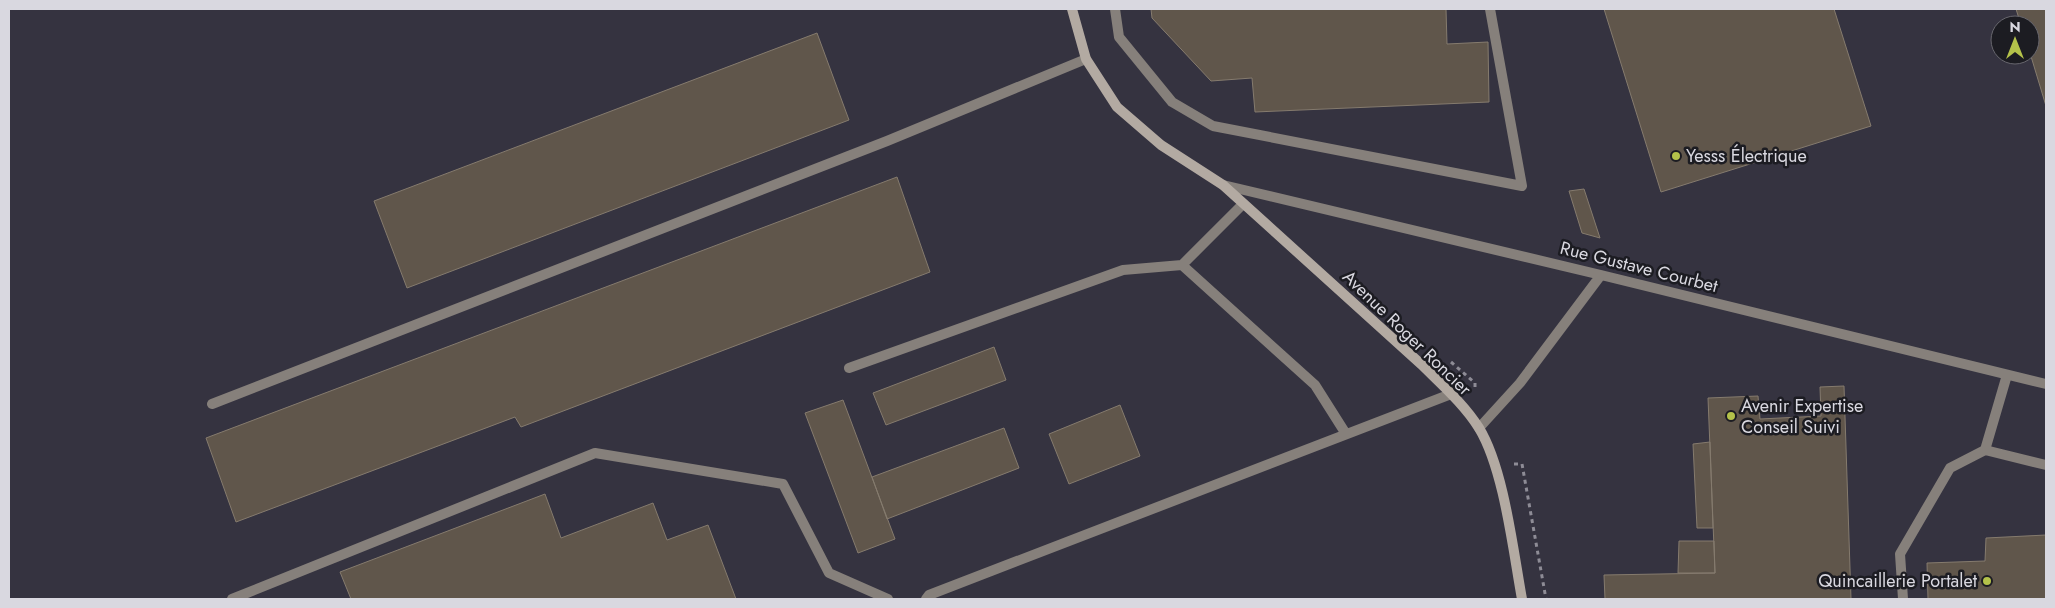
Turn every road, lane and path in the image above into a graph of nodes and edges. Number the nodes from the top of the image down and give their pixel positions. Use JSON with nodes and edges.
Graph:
{"nodes":[{"id":1,"x":1072,"y":9,"type":"edge"},
{"id":2,"x":1115,"y":9,"type":"edge"},
{"id":3,"x":1490,"y":9,"type":"edge"},
{"id":4,"x":1086,"y":59,"type":"junction"},
{"id":5,"x":1223,"y":185,"type":"junction"},
{"id":6,"x":1243,"y":204,"type":"junction"},
{"id":7,"x":1182,"y":265,"type":"junction"},
{"id":8,"x":1601,"y":274,"type":"junction"},
{"id":9,"x":849,"y":368,"type":"dead end"},
{"id":10,"x":2007,"y":375,"type":"junction"},
{"id":11,"x":2046,"y":384,"type":"edge"},
{"id":12,"x":1451,"y":394,"type":"junction"},
{"id":13,"x":212,"y":404,"type":"dead end"},
{"id":14,"x":1479,"y":428,"type":"junction"},
{"id":15,"x":1346,"y":434,"type":"junction"},
{"id":16,"x":1985,"y":450,"type":"junction"},
{"id":17,"x":2046,"y":465,"type":"edge"},
{"id":18,"x":232,"y":599,"type":"edge"},
{"id":19,"x":888,"y":599,"type":"edge"},
{"id":20,"x":926,"y":599,"type":"edge"},
{"id":21,"x":1522,"y":599,"type":"edge"},
{"id":22,"x":1903,"y":599,"type":"edge"}],
"edges":[{"from":1,"to":4,"type":"street","name":"Avenue Roger Roncier"},
{"from":2,"to":3,"type":"street"},
{"from":4,"to":5,"type":"street","name":"Avenue Roger Roncier"},
{"from":4,"to":13,"type":"street"},
{"from":5,"to":6,"type":"street","name":"Avenue Roger Roncier"},
{"from":5,"to":8,"type":"street","name":"Rue Gustave Courbet"},
{"from":6,"to":7,"type":"street"},
{"from":6,"to":12,"type":"street","name":"Avenue Roger Roncier"},
{"from":7,"to":9,"type":"street"},
{"from":7,"to":15,"type":"street"},
{"from":8,"to":10,"type":"street","name":"Rue Gustave Courbet"},
{"from":8,"to":14,"type":"street"},
{"from":10,"to":11,"type":"street","name":"Rue Gustave Courbet"},
{"from":10,"to":16,"type":"street"},
{"from":12,"to":14,"type":"street","name":"Avenue Roger Roncier"},
{"from":12,"to":15,"type":"street"},
{"from":14,"to":21,"type":"street","name":"Avenue Roger Roncier"},
{"from":15,"to":20,"type":"street"},
{"from":16,"to":17,"type":"street"},
{"from":16,"to":22,"type":"street"},
{"from":18,"to":19,"type":"street"}]}
